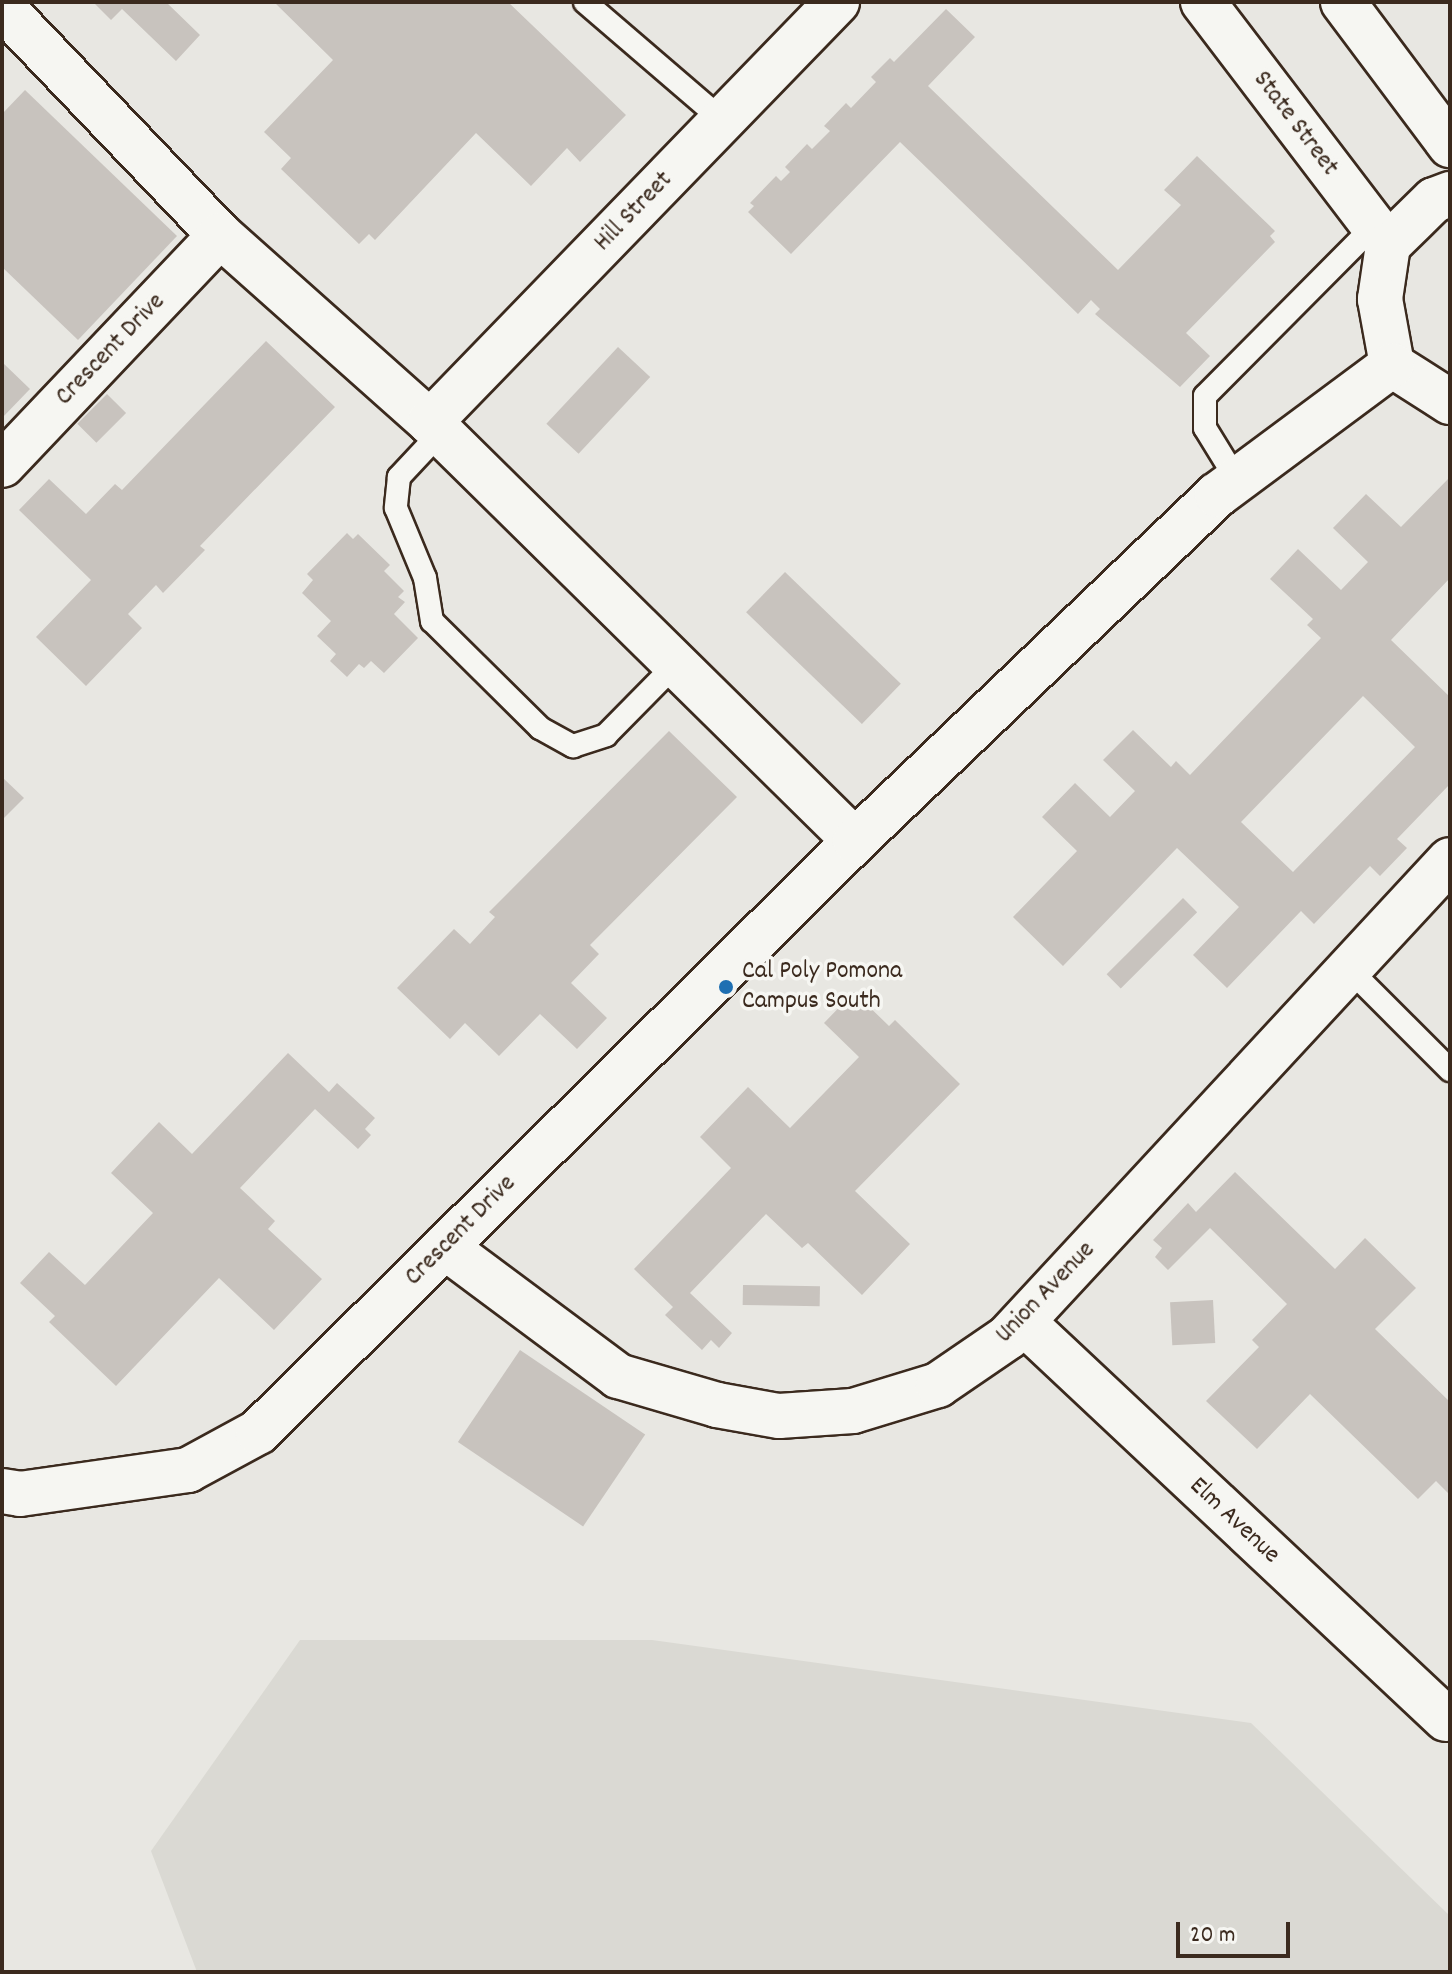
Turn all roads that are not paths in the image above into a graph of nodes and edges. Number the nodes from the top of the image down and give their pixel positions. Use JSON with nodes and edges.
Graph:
{"nodes":[{"id":1,"x":585,"y":2,"type":"edge"},
{"id":2,"x":837,"y":2,"type":"edge"},
{"id":3,"x":1203,"y":2,"type":"edge"},
{"id":4,"x":1343,"y":2,"type":"edge"},
{"id":5,"x":2,"y":7,"type":"edge"},
{"id":6,"x":722,"y":120,"type":"junction"},
{"id":7,"x":1450,"y":145,"type":"edge"},
{"id":8,"x":1450,"y":194,"type":"edge"},
{"id":9,"x":220,"y":235,"type":"junction"},
{"id":10,"x":1381,"y":236,"type":"junction"},
{"id":11,"x":1392,"y":365,"type":"junction"},
{"id":12,"x":1450,"y":402,"type":"edge"},
{"id":13,"x":435,"y":427,"type":"junction"},
{"id":14,"x":2,"y":465,"type":"edge"},
{"id":15,"x":1237,"y":480,"type":"junction"},
{"id":16,"x":676,"y":664,"type":"junction"},
{"id":17,"x":855,"y":841,"type":"junction"},
{"id":18,"x":1450,"y":860,"type":"edge"},
{"id":19,"x":1349,"y":969,"type":"junction"},
{"id":20,"x":1450,"y":1070,"type":"edge"},
{"id":21,"x":445,"y":1247,"type":"junction"},
{"id":22,"x":1023,"y":1322,"type":"junction"},
{"id":23,"x":2,"y":1491,"type":"edge"},
{"id":24,"x":1446,"y":1719,"type":"dead end"}],
"edges":[{"from":1,"to":6,"type":"lane"},
{"from":2,"to":6,"type":"street","name":"Hill Street"},
{"from":3,"to":10,"type":"street","name":"State Street"},
{"from":4,"to":7,"type":"street"},
{"from":5,"to":9,"type":"street"},
{"from":6,"to":13,"type":"street","name":"Hill Street"},
{"from":8,"to":10,"type":"street"},
{"from":9,"to":13,"type":"street"},
{"from":9,"to":14,"type":"street","name":"Crescent Drive"},
{"from":10,"to":11,"type":"street"},
{"from":10,"to":15,"type":"lane"},
{"from":11,"to":12,"type":"street"},
{"from":11,"to":15,"type":"street","name":"Crescent Drive"},
{"from":13,"to":16,"type":"street"},
{"from":13,"to":16,"type":"lane"},
{"from":15,"to":17,"type":"street","name":"Crescent Drive"},
{"from":16,"to":17,"type":"street"},
{"from":17,"to":21,"type":"street","name":"Crescent Drive"},
{"from":18,"to":19,"type":"street","name":"Union Avenue"},
{"from":19,"to":20,"type":"lane"},
{"from":19,"to":22,"type":"street","name":"Union Avenue"},
{"from":21,"to":22,"type":"street","name":"Union Avenue"},
{"from":21,"to":23,"type":"street","name":"Crescent Drive"},
{"from":22,"to":24,"type":"street","name":"Elm Avenue"}]}
